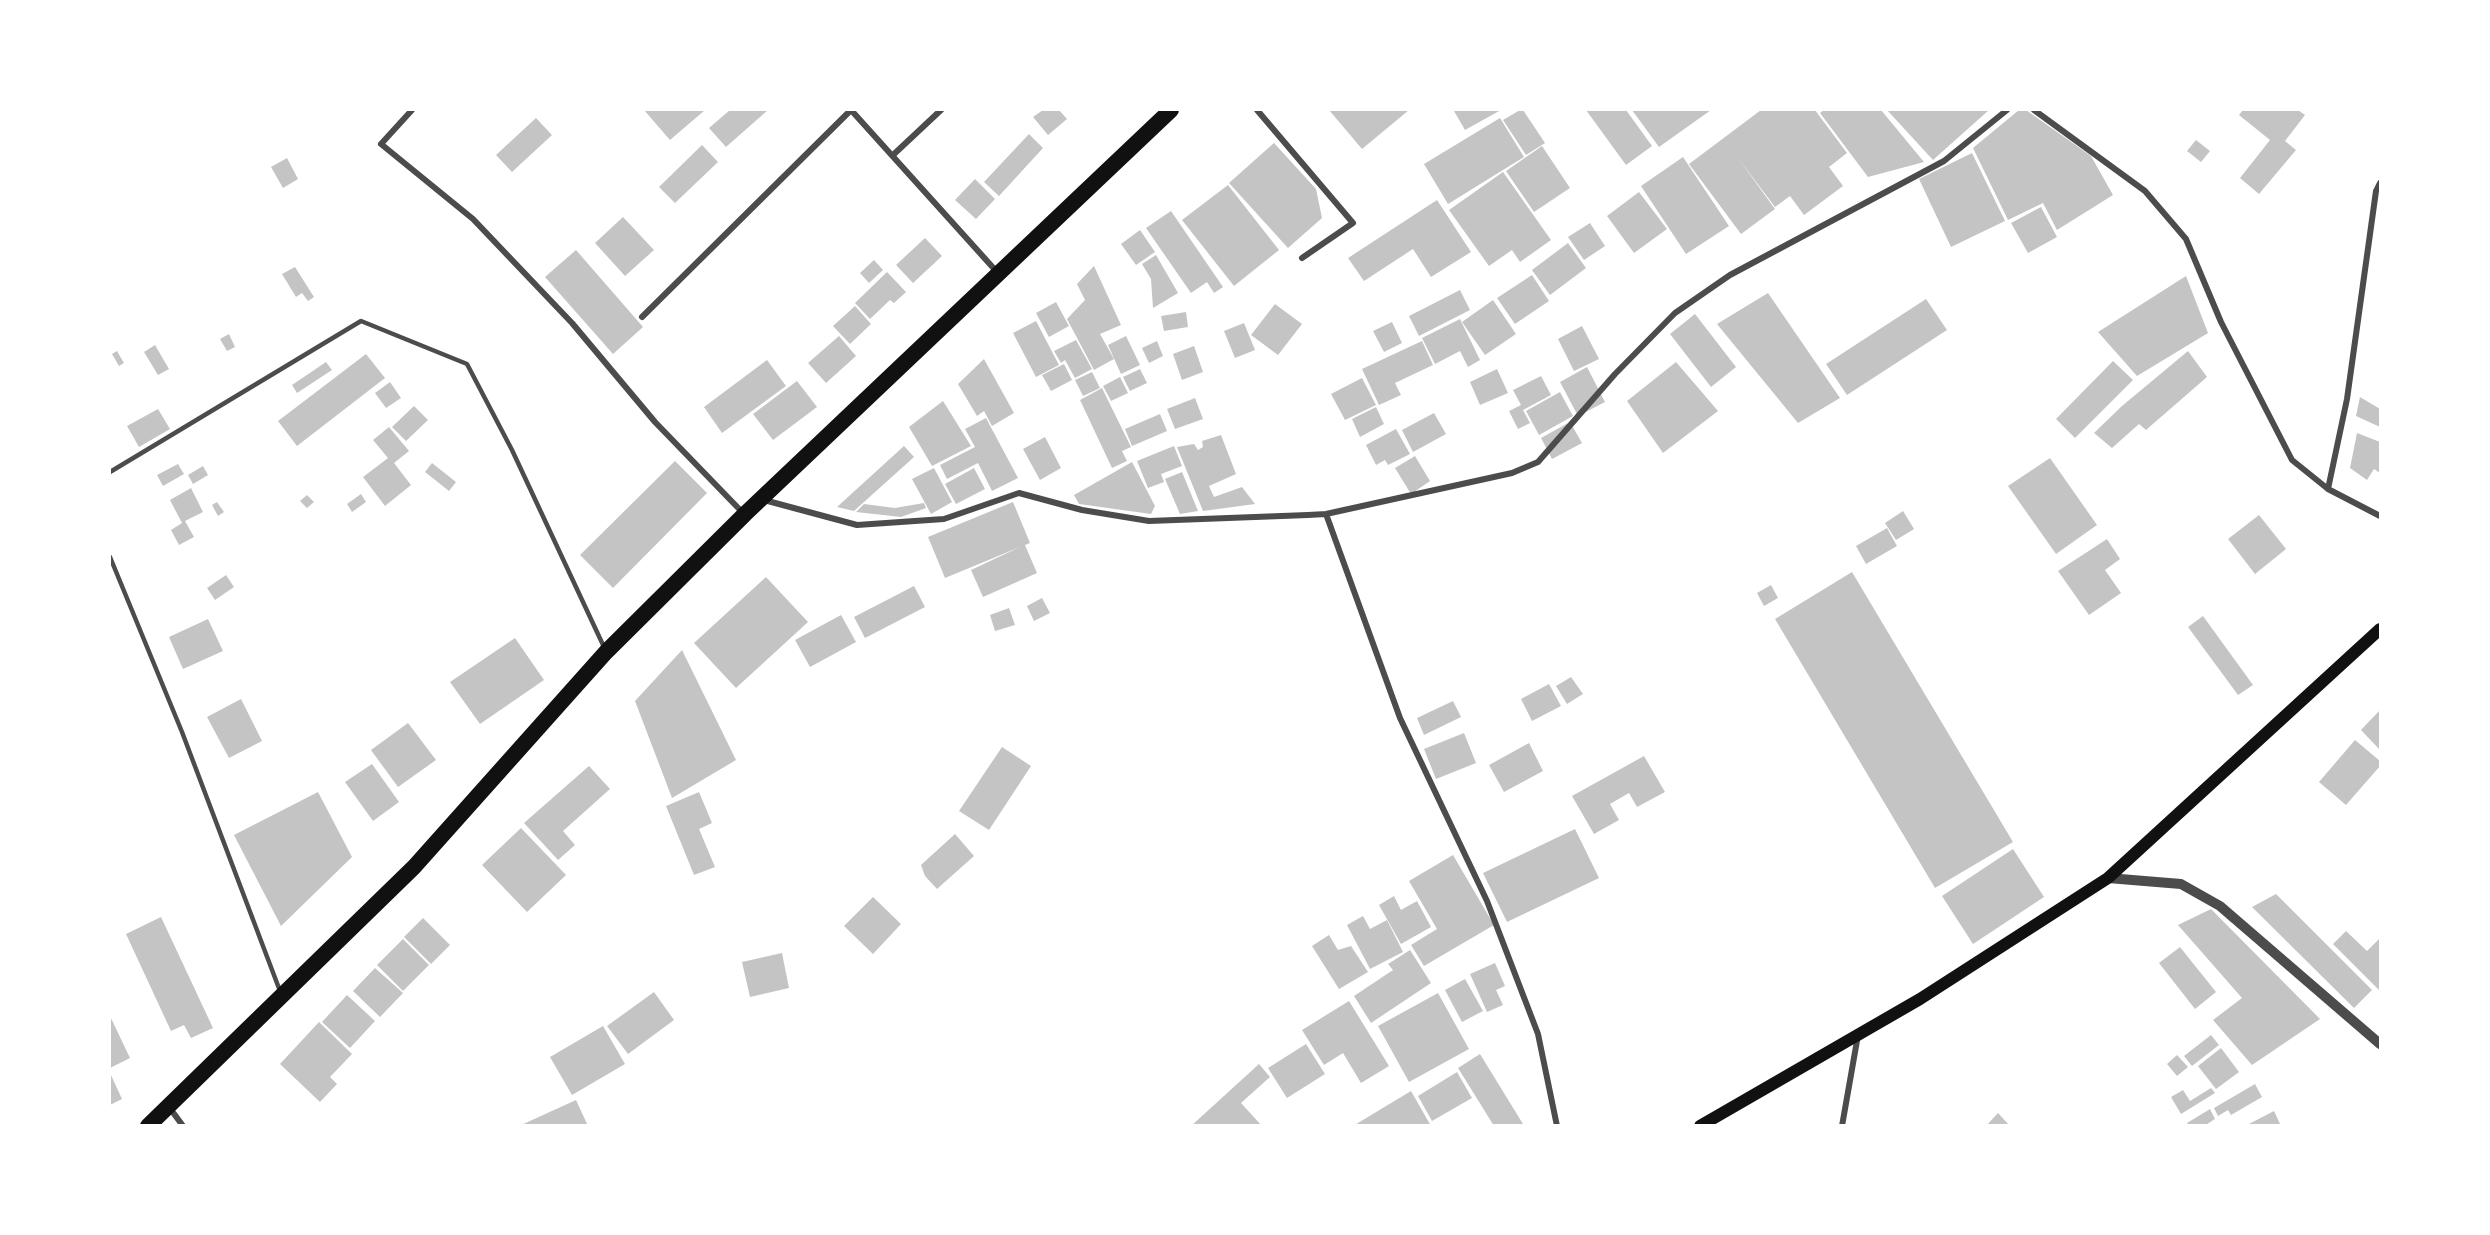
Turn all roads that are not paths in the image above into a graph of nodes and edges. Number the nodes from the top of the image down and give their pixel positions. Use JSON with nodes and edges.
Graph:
{"nodes":[{"id":1,"x":412,"y":110,"type":"edge"},
{"id":2,"x":941,"y":110,"type":"edge"},
{"id":3,"x":1171,"y":110,"type":"edge"},
{"id":4,"x":1257,"y":110,"type":"edge"},
{"id":5,"x":2007,"y":110,"type":"edge"},
{"id":6,"x":2034,"y":110,"type":"edge"},
{"id":7,"x":893,"y":155,"type":"junction"},
{"id":8,"x":2380,"y":183,"type":"edge"},
{"id":9,"x":1302,"y":258,"type":"dead end"},
{"id":10,"x":998,"y":273,"type":"junction"},
{"id":11,"x":642,"y":317,"type":"dead end"},
{"id":12,"x":110,"y":472,"type":"edge"},
{"id":13,"x":2328,"y":489,"type":"junction"},
{"id":14,"x":760,"y":499,"type":"junction"},
{"id":15,"x":745,"y":514,"type":"junction"},
{"id":16,"x":1326,"y":514,"type":"junction"},
{"id":17,"x":2380,"y":516,"type":"edge"},
{"id":18,"x":110,"y":557,"type":"edge"},
{"id":19,"x":2379,"y":632,"type":"edge"},
{"id":20,"x":606,"y":652,"type":"junction"},
{"id":21,"x":2108,"y":878,"type":"junction"},
{"id":22,"x":282,"y":996,"type":"junction"},
{"id":23,"x":1858,"y":1035,"type":"junction"},
{"id":24,"x":2380,"y":1044,"type":"edge"},
{"id":25,"x":168,"y":1106,"type":"junction"},
{"id":26,"x":148,"y":1125,"type":"edge"},
{"id":27,"x":183,"y":1125,"type":"edge"},
{"id":28,"x":1557,"y":1125,"type":"edge"},
{"id":29,"x":1700,"y":1125,"type":"edge"},
{"id":30,"x":1842,"y":1125,"type":"edge"}],
"edges":[{"from":1,"to":15,"type":"street"},
{"from":2,"to":7,"type":"street"},
{"from":3,"to":10,"type":"highway"},
{"from":4,"to":9,"type":"street"},
{"from":5,"to":16,"type":"street"},
{"from":6,"to":13,"type":"street"},
{"from":7,"to":10,"type":"street"},
{"from":7,"to":11,"type":"street"},
{"from":8,"to":13,"type":"street"},
{"from":10,"to":14,"type":"highway"},
{"from":12,"to":20,"type":"lane"},
{"from":13,"to":17,"type":"street"},
{"from":14,"to":15,"type":"highway"},
{"from":14,"to":16,"type":"street"},
{"from":15,"to":20,"type":"highway"},
{"from":16,"to":28,"type":"street"},
{"from":18,"to":22,"type":"lane"},
{"from":19,"to":21,"type":"main road"},
{"from":20,"to":22,"type":"highway"},
{"from":21,"to":23,"type":"main road"},
{"from":21,"to":24,"type":"street"},
{"from":22,"to":25,"type":"highway"},
{"from":23,"to":29,"type":"main road"},
{"from":23,"to":30,"type":"street"},
{"from":25,"to":26,"type":"highway"},
{"from":25,"to":27,"type":"street"}]}
